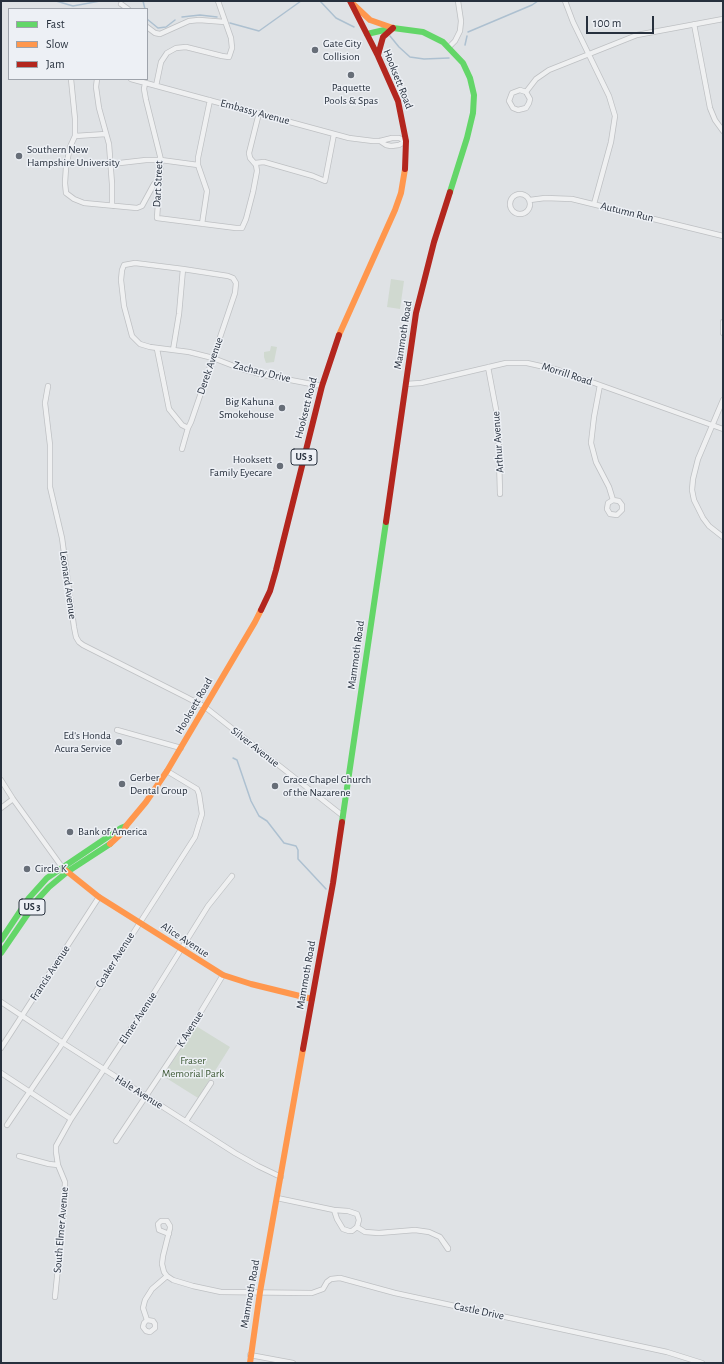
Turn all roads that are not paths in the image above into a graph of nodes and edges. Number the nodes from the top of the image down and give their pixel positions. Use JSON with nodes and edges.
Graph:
{"nodes":[{"id":1,"x":218,"y":1,"type":"edge"},
{"id":2,"x":350,"y":1,"type":"edge"},
{"id":3,"x":458,"y":1,"type":"edge"},
{"id":4,"x":565,"y":1,"type":"edge"},
{"id":5,"x":723,"y":19,"type":"edge"},
{"id":6,"x":225,"y":22,"type":"junction"},
{"id":7,"x":694,"y":24,"type":"junction"},
{"id":8,"x":148,"y":28,"type":"edge"},
{"id":9,"x":393,"y":28,"type":"junction"},
{"id":10,"x":367,"y":34,"type":"junction"},
{"id":11,"x":449,"y":47,"type":"junction"},
{"id":12,"x":588,"y":54,"type":"junction"},
{"id":13,"x":378,"y":56,"type":"junction"},
{"id":14,"x":72,"y":80,"type":"edge"},
{"id":15,"x":98,"y":80,"type":"edge"},
{"id":16,"x":134,"y":80,"type":"edge"},
{"id":17,"x":145,"y":83,"type":"junction"},
{"id":18,"x":156,"y":86,"type":"junction"},
{"id":19,"x":526,"y":92,"type":"junction"},
{"id":20,"x":210,"y":100,"type":"junction"},
{"id":21,"x":259,"y":113,"type":"junction"},
{"id":22,"x":723,"y":132,"type":"edge"},
{"id":23,"x":106,"y":134,"type":"junction"},
{"id":24,"x":334,"y":134,"type":"junction"},
{"id":25,"x":75,"y":136,"type":"junction"},
{"id":26,"x":380,"y":141,"type":"junction"},
{"id":27,"x":406,"y":141,"type":"junction"},
{"id":28,"x":161,"y":160,"type":"junction"},
{"id":29,"x":255,"y":163,"type":"junction"},
{"id":30,"x":111,"y":164,"type":"junction"},
{"id":31,"x":198,"y":165,"type":"junction"},
{"id":32,"x":160,"y":180,"type":"junction"},
{"id":33,"x":530,"y":200,"type":"junction"},
{"id":34,"x":594,"y":204,"type":"junction"},
{"id":35,"x":112,"y":206,"type":"junction"},
{"id":36,"x":202,"y":224,"type":"junction"},
{"id":37,"x":723,"y":236,"type":"edge"},
{"id":38,"x":183,"y":269,"type":"junction"},
{"id":39,"x":723,"y":322,"type":"edge"},
{"id":40,"x":723,"y":333,"type":"edge"},
{"id":41,"x":157,"y":348,"type":"junction"},
{"id":42,"x":173,"y":350,"type":"junction"},
{"id":43,"x":213,"y":358,"type":"junction"},
{"id":44,"x":488,"y":367,"type":"junction"},
{"id":45,"x":406,"y":384,"type":"junction"},
{"id":46,"x":600,"y":385,"type":"junction"},
{"id":47,"x":48,"y":386,"type":"dead end"},
{"id":48,"x":322,"y":386,"type":"junction"},
{"id":49,"x":723,"y":400,"type":"edge"},
{"id":50,"x":713,"y":425,"type":"junction"},
{"id":51,"x":188,"y":428,"type":"junction"},
{"id":52,"x":723,"y":429,"type":"edge"},
{"id":53,"x":182,"y":449,"type":"dead end"},
{"id":54,"x":500,"y":494,"type":"dead end"},
{"id":55,"x":613,"y":500,"type":"dead end"},
{"id":56,"x":723,"y":537,"type":"edge"},
{"id":57,"x":205,"y":708,"type":"junction"},
{"id":58,"x":117,"y":730,"type":"dead end"},
{"id":59,"x":181,"y":748,"type":"junction"},
{"id":60,"x":167,"y":771,"type":"junction"},
{"id":61,"x":1,"y":780,"type":"edge"},
{"id":62,"x":13,"y":799,"type":"junction"},
{"id":63,"x":1,"y":808,"type":"edge"},
{"id":64,"x":343,"y":816,"type":"junction"},
{"id":65,"x":126,"y":826,"type":"junction"},
{"id":66,"x":62,"y":867,"type":"junction"},
{"id":67,"x":67,"y":872,"type":"junction"},
{"id":68,"x":232,"y":876,"type":"dead end"},
{"id":69,"x":100,"y":897,"type":"junction"},
{"id":70,"x":140,"y":922,"type":"junction"},
{"id":71,"x":1,"y":940,"type":"edge"},
{"id":72,"x":182,"y":950,"type":"junction"},
{"id":73,"x":1,"y":953,"type":"edge"},
{"id":74,"x":223,"y":975,"type":"junction"},
{"id":75,"x":312,"y":999,"type":"junction"},
{"id":76,"x":1,"y":1002,"type":"edge"},
{"id":77,"x":22,"y":1016,"type":"junction"},
{"id":78,"x":63,"y":1043,"type":"junction"},
{"id":79,"x":1,"y":1048,"type":"edge"},
{"id":80,"x":104,"y":1069,"type":"junction"},
{"id":81,"x":1,"y":1073,"type":"edge"},
{"id":82,"x":211,"y":1082,"type":"dead end"},
{"id":83,"x":30,"y":1092,"type":"junction"},
{"id":84,"x":146,"y":1096,"type":"junction"},
{"id":85,"x":71,"y":1119,"type":"junction"},
{"id":86,"x":186,"y":1121,"type":"junction"},
{"id":87,"x":7,"y":1125,"type":"dead end"},
{"id":88,"x":116,"y":1141,"type":"dead end"},
{"id":89,"x":19,"y":1156,"type":"dead end"},
{"id":90,"x":58,"y":1165,"type":"junction"},
{"id":91,"x":281,"y":1176,"type":"junction"},
{"id":92,"x":278,"y":1198,"type":"junction"},
{"id":93,"x":334,"y":1210,"type":"junction"},
{"id":94,"x":357,"y":1227,"type":"junction"},
{"id":95,"x":169,"y":1234,"type":"dead end"},
{"id":96,"x":440,"y":1237,"type":"dead end"},
{"id":97,"x":167,"y":1276,"type":"junction"},
{"id":98,"x":260,"y":1292,"type":"junction"},
{"id":99,"x":55,"y":1297,"type":"dead end"},
{"id":100,"x":147,"y":1320,"type":"dead end"},
{"id":101,"x":250,"y":1355,"type":"junction"},
{"id":102,"x":250,"y":1363,"type":"edge"},
{"id":103,"x":293,"y":1363,"type":"edge"},
{"id":104,"x":702,"y":1363,"type":"edge"}],
"edges":[{"from":1,"to":6,"type":"street"},
{"from":2,"to":9,"type":"main road"},
{"from":2,"to":10,"type":"main road","name":"Hooksett Road","number":"US 3"},
{"from":3,"to":11,"type":"street"},
{"from":4,"to":12,"type":"street"},
{"from":5,"to":7,"type":"street"},
{"from":6,"to":8,"type":"street"},
{"from":6,"to":18,"type":"street"},
{"from":7,"to":12,"type":"street"},
{"from":7,"to":22,"type":"street"},
{"from":9,"to":10,"type":"main road","name":"Mammoth Road"},
{"from":9,"to":11,"type":"main road","name":"Mammoth Road"},
{"from":9,"to":13,"type":"main road"},
{"from":10,"to":13,"type":"main road","name":"Hooksett Road","number":"US 3"},
{"from":11,"to":45,"type":"main road","name":"Mammoth Road"},
{"from":12,"to":19,"type":"street"},
{"from":12,"to":34,"type":"street"},
{"from":13,"to":27,"type":"main road","name":"Hooksett Road","number":"US 3"},
{"from":14,"to":25,"type":"street"},
{"from":15,"to":23,"type":"street"},
{"from":16,"to":17,"type":"street","name":"Embassy Avenue"},
{"from":17,"to":18,"type":"street","name":"Embassy Avenue"},
{"from":17,"to":28,"type":"street","name":"Dart Street"},
{"from":18,"to":20,"type":"street","name":"Embassy Avenue"},
{"from":19,"to":19,"type":"street"},
{"from":20,"to":21,"type":"street","name":"Embassy Avenue"},
{"from":20,"to":31,"type":"street"},
{"from":21,"to":24,"type":"street","name":"Embassy Avenue"},
{"from":21,"to":29,"type":"street"},
{"from":23,"to":25,"type":"street"},
{"from":23,"to":30,"type":"street"},
{"from":24,"to":26,"type":"street","name":"Embassy Avenue"},
{"from":24,"to":29,"type":"street"},
{"from":25,"to":35,"type":"street"},
{"from":26,"to":27,"type":"street","name":"Embassy Avenue"},
{"from":26,"to":27,"type":"street","name":"Embassy Avenue"},
{"from":27,"to":48,"type":"main road","name":"Hooksett Road","number":"US 3"},
{"from":28,"to":30,"type":"street"},
{"from":28,"to":31,"type":"street"},
{"from":28,"to":32,"type":"street","name":"Dart Street"},
{"from":29,"to":36,"type":"street"},
{"from":30,"to":35,"type":"street"},
{"from":31,"to":36,"type":"street"},
{"from":32,"to":35,"type":"street"},
{"from":32,"to":36,"type":"street","name":"Dart Street"},
{"from":33,"to":33,"type":"street","name":"Autumn Run"},
{"from":33,"to":34,"type":"street","name":"Autumn Run"},
{"from":34,"to":37,"type":"street","name":"Autumn Run"},
{"from":38,"to":41,"type":"street","name":"Zachary Drive"},
{"from":38,"to":42,"type":"street"},
{"from":38,"to":43,"type":"street","name":"Derek Avenue"},
{"from":39,"to":40,"type":"street"},
{"from":41,"to":42,"type":"street","name":"Zachary Drive"},
{"from":41,"to":51,"type":"street"},
{"from":42,"to":43,"type":"street","name":"Zachary Drive"},
{"from":43,"to":48,"type":"street","name":"Zachary Drive"},
{"from":43,"to":51,"type":"street","name":"Derek Avenue"},
{"from":44,"to":45,"type":"street","name":"Morrill Road"},
{"from":44,"to":46,"type":"street","name":"Morrill Road"},
{"from":44,"to":54,"type":"street","name":"Arthur Avenue"},
{"from":45,"to":64,"type":"main road","name":"Mammoth Road"},
{"from":46,"to":50,"type":"street","name":"Morrill Road"},
{"from":46,"to":55,"type":"street"},
{"from":47,"to":57,"type":"street","name":"Leonard Avenue"},
{"from":48,"to":57,"type":"main road","name":"Hooksett Road","number":"US 3"},
{"from":49,"to":50,"type":"street"},
{"from":50,"to":52,"type":"street","name":"Morrill Road"},
{"from":50,"to":56,"type":"street"},
{"from":51,"to":53,"type":"street","name":"Derek Avenue"},
{"from":57,"to":59,"type":"main road","name":"Hooksett Road","number":"US 3"},
{"from":57,"to":64,"type":"street","name":"Silver Avenue"},
{"from":58,"to":59,"type":"street"},
{"from":59,"to":60,"type":"main road","name":"Hooksett Road","number":"US 3"},
{"from":60,"to":65,"type":"main road","name":"Hooksett Road","number":"US 3"},
{"from":60,"to":70,"type":"street","name":"Coaker Avenue"},
{"from":61,"to":62,"type":"street"},
{"from":62,"to":63,"type":"street"},
{"from":62,"to":66,"type":"street"},
{"from":64,"to":75,"type":"main road","name":"Mammoth Road"},
{"from":65,"to":66,"type":"main road","name":"Hooksett Road","number":"US 3"},
{"from":65,"to":67,"type":"main road","name":"Hooksett Road","number":"US 3"},
{"from":66,"to":67,"type":"main road","name":"Alice Avenue"},
{"from":66,"to":71,"type":"main road","name":"Hooksett Road","number":"US 3"},
{"from":67,"to":69,"type":"main road","name":"Alice Avenue"},
{"from":67,"to":73,"type":"main road","name":"Hooksett Road","number":"US 3"},
{"from":68,"to":72,"type":"street","name":"Elmer Avenue"},
{"from":69,"to":70,"type":"main road","name":"Alice Avenue"},
{"from":69,"to":77,"type":"street","name":"Francis Avenue"},
{"from":70,"to":72,"type":"main road","name":"Alice Avenue"},
{"from":70,"to":78,"type":"street","name":"Coaker Avenue"},
{"from":72,"to":74,"type":"main road","name":"Alice Avenue"},
{"from":72,"to":80,"type":"street","name":"Elmer Avenue"},
{"from":74,"to":75,"type":"main road","name":"Alice Avenue"},
{"from":74,"to":84,"type":"street","name":"K Avenue"},
{"from":75,"to":91,"type":"main road","name":"Mammoth Road"},
{"from":76,"to":77,"type":"street","name":"Hale Avenue"},
{"from":77,"to":78,"type":"street","name":"Hale Avenue"},
{"from":77,"to":79,"type":"street","name":"Francis Avenue"},
{"from":78,"to":80,"type":"street","name":"Hale Avenue"},
{"from":78,"to":83,"type":"street","name":"Coaker Avenue"},
{"from":80,"to":84,"type":"street","name":"Hale Avenue"},
{"from":80,"to":85,"type":"street","name":"Elmer Avenue"},
{"from":81,"to":83,"type":"street"},
{"from":82,"to":86,"type":"street"},
{"from":83,"to":85,"type":"street"},
{"from":83,"to":87,"type":"street","name":"Coaker Avenue"},
{"from":84,"to":86,"type":"street","name":"Hale Avenue"},
{"from":84,"to":88,"type":"street","name":"K Avenue"},
{"from":85,"to":90,"type":"street","name":"Elmer Avenue"},
{"from":86,"to":91,"type":"street","name":"Hale Avenue"},
{"from":89,"to":90,"type":"street"},
{"from":90,"to":99,"type":"street","name":"South Elmer Avenue"},
{"from":91,"to":92,"type":"main road","name":"Mammoth Road"},
{"from":92,"to":93,"type":"street"},
{"from":92,"to":98,"type":"main road","name":"Mammoth Road"},
{"from":93,"to":94,"type":"street"},
{"from":93,"to":94,"type":"street"},
{"from":94,"to":96,"type":"street"},
{"from":95,"to":97,"type":"street"},
{"from":97,"to":98,"type":"street","name":"Castle Drive"},
{"from":97,"to":100,"type":"street"},
{"from":98,"to":101,"type":"main road","name":"Mammoth Road"},
{"from":98,"to":104,"type":"street","name":"Castle Drive"},
{"from":101,"to":102,"type":"main road","name":"Mammoth Road"},
{"from":101,"to":103,"type":"street"}]}
